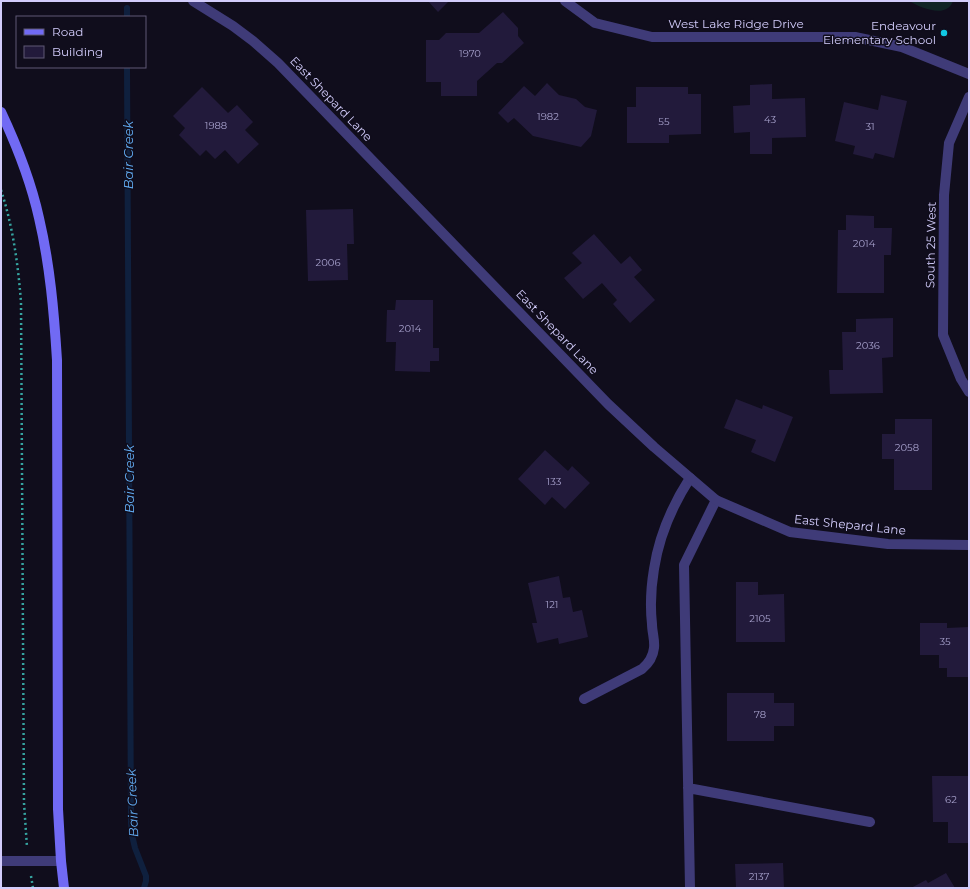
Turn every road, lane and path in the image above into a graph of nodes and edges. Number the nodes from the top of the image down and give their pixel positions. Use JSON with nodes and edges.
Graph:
{"nodes":[{"id":1,"x":193,"y":1,"type":"edge"},
{"id":2,"x":565,"y":1,"type":"edge"},
{"id":3,"x":969,"y":74,"type":"edge"},
{"id":4,"x":969,"y":97,"type":"edge"},
{"id":5,"x":1,"y":112,"type":"edge"},
{"id":6,"x":1,"y":190,"type":"edge"},
{"id":7,"x":969,"y":392,"type":"edge"},
{"id":8,"x":690,"y":478,"type":"junction"},
{"id":9,"x":716,"y":500,"type":"junction"},
{"id":10,"x":969,"y":545,"type":"edge"},
{"id":11,"x":584,"y":699,"type":"dead end"},
{"id":12,"x":688,"y":788,"type":"junction"},
{"id":13,"x":870,"y":822,"type":"dead end"},
{"id":14,"x":1,"y":861,"type":"edge"},
{"id":15,"x":28,"y":861,"type":"junction"},
{"id":16,"x":61,"y":861,"type":"junction"},
{"id":17,"x":33,"y":888,"type":"edge"},
{"id":18,"x":64,"y":888,"type":"edge"},
{"id":19,"x":690,"y":888,"type":"edge"}],
"edges":[{"from":1,"to":8,"type":"street","name":"East Shepard Lane"},
{"from":2,"to":3,"type":"street","name":"West Lake Ridge Drive"},
{"from":4,"to":7,"type":"street","name":"South 25 West"},
{"from":5,"to":16,"type":"main road"},
{"from":6,"to":15,"type":"path"},
{"from":8,"to":9,"type":"street","name":"East Shepard Lane"},
{"from":8,"to":11,"type":"street"},
{"from":9,"to":10,"type":"street","name":"East Shepard Lane"},
{"from":9,"to":12,"type":"street"},
{"from":12,"to":13,"type":"street"},
{"from":12,"to":19,"type":"street"},
{"from":14,"to":15,"type":"street"},
{"from":15,"to":16,"type":"street"},
{"from":15,"to":17,"type":"path"},
{"from":16,"to":18,"type":"main road"}]}
